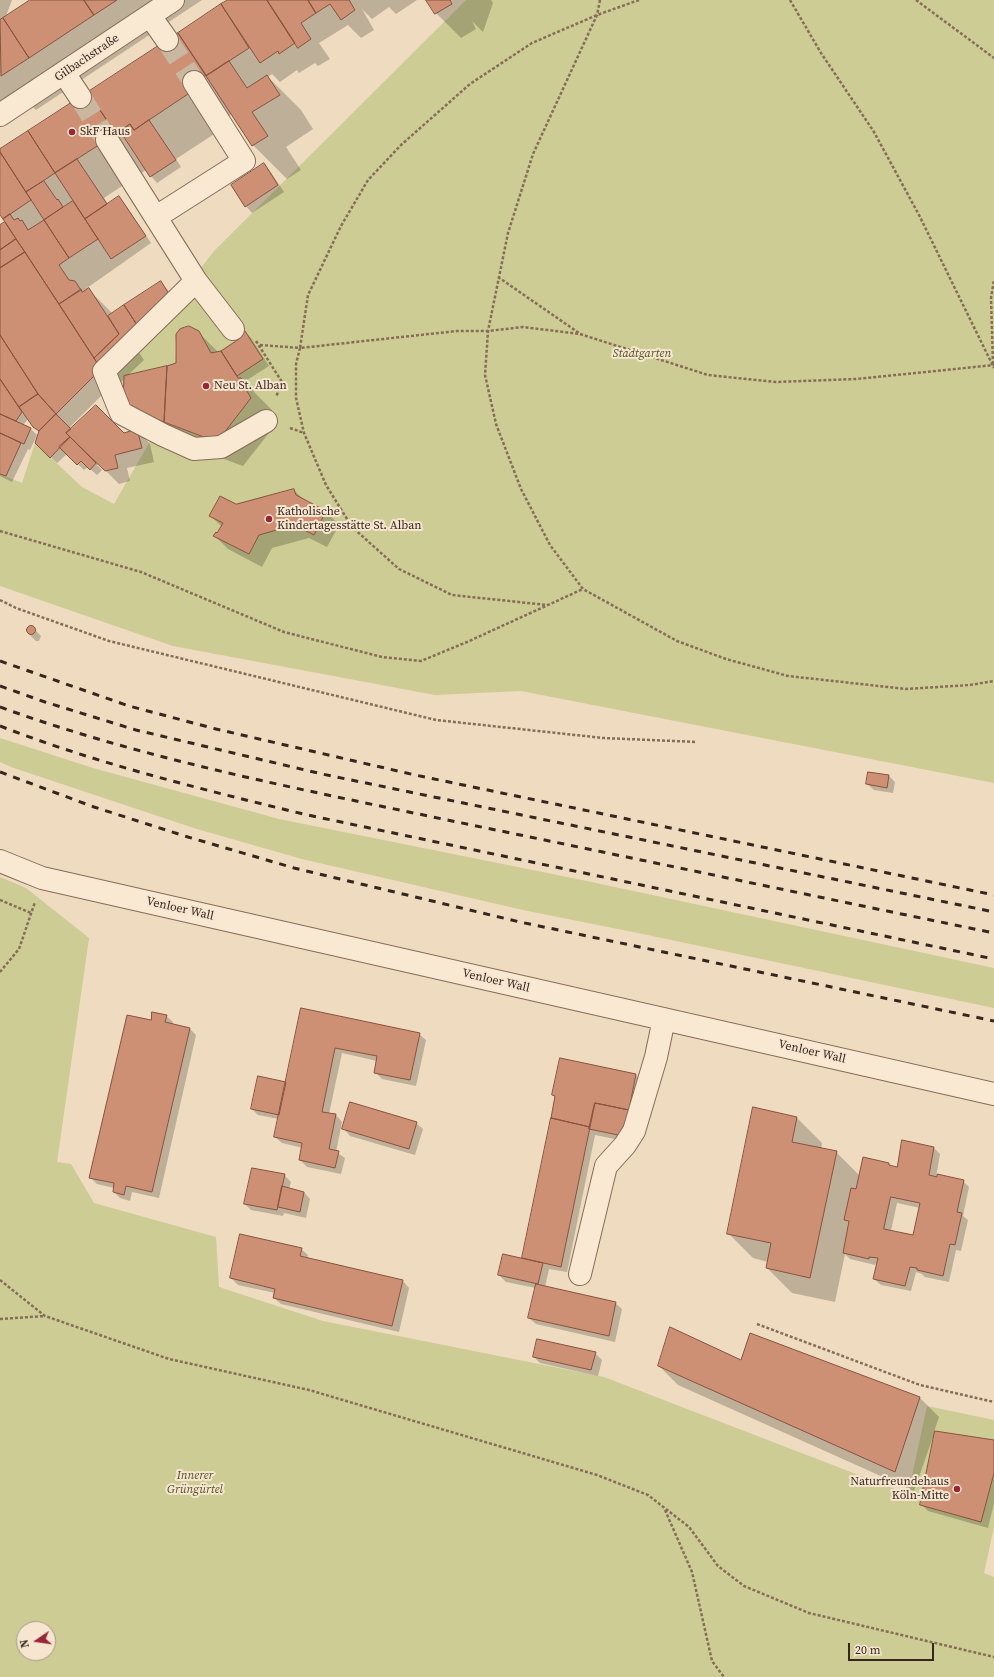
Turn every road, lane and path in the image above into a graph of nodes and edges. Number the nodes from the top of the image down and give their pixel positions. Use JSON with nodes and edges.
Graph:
{"nodes":[{"id":1,"x":173,"y":0,"type":"edge"},
{"id":2,"x":600,"y":0,"type":"edge"},
{"id":3,"x":639,"y":0,"type":"edge"},
{"id":4,"x":790,"y":0,"type":"edge"},
{"id":5,"x":916,"y":0,"type":"edge"},
{"id":6,"x":597,"y":15,"type":"junction"},
{"id":7,"x":150,"y":16,"type":"junction"},
{"id":8,"x":166,"y":40,"type":"tunnel mouth"},
{"id":9,"x":994,"y":58,"type":"edge"},
{"id":10,"x":64,"y":73,"type":"junction"},
{"id":11,"x":194,"y":82,"type":"tunnel mouth"},
{"id":12,"x":80,"y":97,"type":"tunnel mouth"},
{"id":13,"x":0,"y":115,"type":"edge"},
{"id":14,"x":107,"y":140,"type":"tunnel mouth"},
{"id":15,"x":156,"y":217,"type":"junction"},
{"id":16,"x":498,"y":277,"type":"junction"},
{"id":17,"x":994,"y":280,"type":"edge"},
{"id":18,"x":196,"y":281,"type":"junction"},
{"id":19,"x":233,"y":329,"type":"joint"},
{"id":20,"x":488,"y":331,"type":"junction"},
{"id":21,"x":580,"y":334,"type":"junction"},
{"id":22,"x":260,"y":345,"type":"junction"},
{"id":23,"x":300,"y":348,"type":"junction"},
{"id":24,"x":994,"y":366,"type":"edge"},
{"id":25,"x":266,"y":421,"type":"joint"},
{"id":26,"x":0,"y":531,"type":"edge"},
{"id":27,"x":583,"y":589,"type":"junction"},
{"id":28,"x":0,"y":600,"type":"edge"},
{"id":29,"x":548,"y":605,"type":"junction"},
{"id":30,"x":994,"y":681,"type":"edge"},
{"id":31,"x":697,"y":742,"type":"dead end"},
{"id":32,"x":0,"y":861,"type":"edge"},
{"id":33,"x":42,"y":878,"type":"junction"},
{"id":34,"x":0,"y":900,"type":"edge"},
{"id":35,"x":31,"y":913,"type":"junction"},
{"id":36,"x":0,"y":972,"type":"edge"},
{"id":37,"x":664,"y":1019,"type":"junction"},
{"id":38,"x":994,"y":1094,"type":"edge"},
{"id":39,"x":580,"y":1274,"type":"dead end"},
{"id":40,"x":0,"y":1280,"type":"edge"},
{"id":41,"x":45,"y":1316,"type":"junction"},
{"id":42,"x":0,"y":1319,"type":"edge"},
{"id":43,"x":757,"y":1324,"type":"dead end"},
{"id":44,"x":994,"y":1402,"type":"edge"},
{"id":45,"x":665,"y":1509,"type":"junction"},
{"id":46,"x":994,"y":1657,"type":"edge"},
{"id":47,"x":724,"y":1677,"type":"edge"}],
"edges":[{"from":1,"to":7,"type":"street","name":"Gilbachstraße"},
{"from":2,"to":6,"type":"path"},
{"from":3,"to":6,"type":"path"},
{"from":4,"to":24,"type":"path"},
{"from":5,"to":9,"type":"path"},
{"from":6,"to":16,"type":"path"},
{"from":6,"to":23,"type":"path"},
{"from":7,"to":8,"type":"street"},
{"from":7,"to":10,"type":"street","name":"Gilbachstraße"},
{"from":10,"to":12,"type":"street"},
{"from":10,"to":13,"type":"street","name":"Gilbachstraße"},
{"from":11,"to":15,"type":"street"},
{"from":14,"to":15,"type":"street"},
{"from":15,"to":18,"type":"street"},
{"from":16,"to":20,"type":"path"},
{"from":16,"to":21,"type":"path"},
{"from":17,"to":24,"type":"path"},
{"from":18,"to":19,"type":"street"},
{"from":18,"to":25,"type":"street"},
{"from":19,"to":22,"type":"path"},
{"from":20,"to":21,"type":"path"},
{"from":20,"to":23,"type":"path"},
{"from":20,"to":27,"type":"path"},
{"from":21,"to":24,"type":"path"},
{"from":22,"to":23,"type":"path"},
{"from":22,"to":25,"type":"path"},
{"from":23,"to":29,"type":"path"},
{"from":26,"to":29,"type":"path"},
{"from":27,"to":29,"type":"path"},
{"from":27,"to":30,"type":"path"},
{"from":28,"to":31,"type":"path"},
{"from":32,"to":33,"type":"street","name":"Venloer Wall"},
{"from":33,"to":35,"type":"path"},
{"from":33,"to":37,"type":"street","name":"Venloer Wall"},
{"from":34,"to":35,"type":"path"},
{"from":35,"to":36,"type":"path"},
{"from":37,"to":38,"type":"street","name":"Venloer Wall"},
{"from":37,"to":39,"type":"street"},
{"from":40,"to":41,"type":"path"},
{"from":41,"to":42,"type":"path"},
{"from":41,"to":45,"type":"path"},
{"from":43,"to":44,"type":"path"},
{"from":45,"to":46,"type":"path"},
{"from":45,"to":47,"type":"path"}]}
